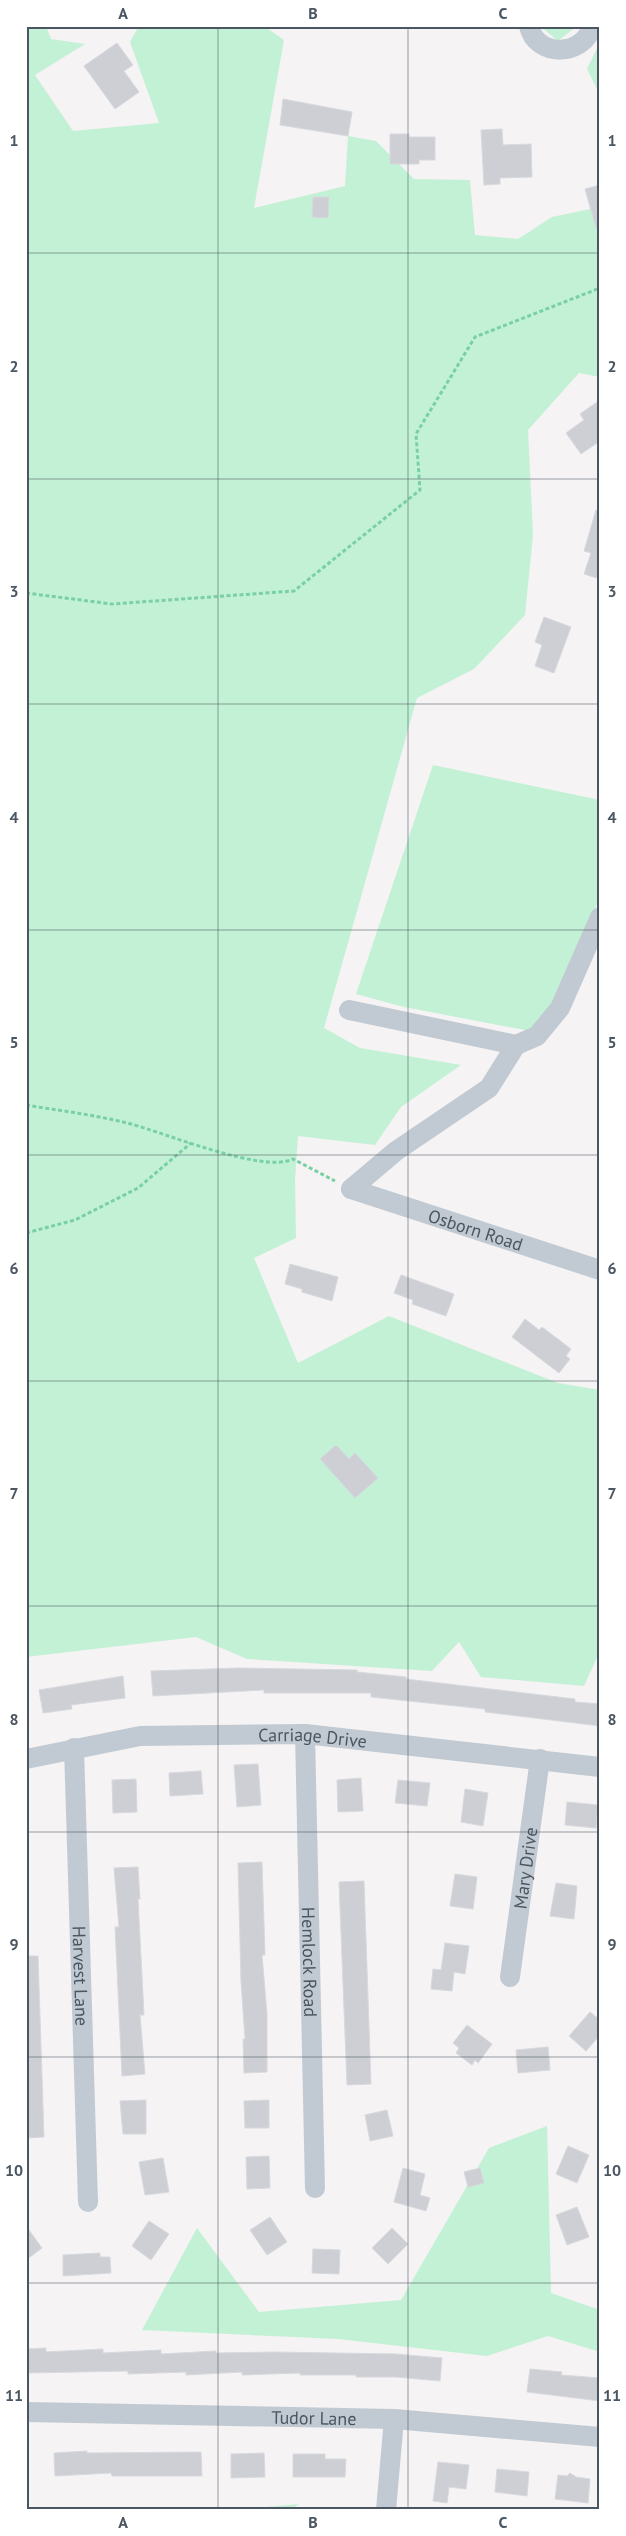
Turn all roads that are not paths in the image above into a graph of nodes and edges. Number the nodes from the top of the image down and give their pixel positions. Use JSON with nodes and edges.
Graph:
{"nodes":[{"id":1,"x":529,"y":26,"type":"edge"},
{"id":2,"x":592,"y":26,"type":"edge"},
{"id":3,"x":600,"y":917,"type":"edge"},
{"id":4,"x":349,"y":1010,"type":"dead end"},
{"id":5,"x":516,"y":1045,"type":"junction"},
{"id":6,"x":600,"y":1270,"type":"edge"},
{"id":7,"x":305,"y":1734,"type":"junction"},
{"id":8,"x":74,"y":1748,"type":"junction"},
{"id":9,"x":26,"y":1759,"type":"edge"},
{"id":10,"x":540,"y":1759,"type":"junction"},
{"id":11,"x":600,"y":1767,"type":"edge"},
{"id":12,"x":510,"y":1977,"type":"dead end"},
{"id":13,"x":315,"y":2188,"type":"dead end"},
{"id":14,"x":88,"y":2202,"type":"dead end"},
{"id":15,"x":26,"y":2412,"type":"edge"},
{"id":16,"x":394,"y":2420,"type":"junction"},
{"id":17,"x":600,"y":2437,"type":"edge"},
{"id":18,"x":386,"y":2510,"type":"edge"}],
"edges":[{"from":1,"to":2,"type":"street"},
{"from":3,"to":5,"type":"street"},
{"from":4,"to":5,"type":"street"},
{"from":5,"to":6,"type":"street","name":"Osborn Road"},
{"from":7,"to":8,"type":"street","name":"Carriage Drive"},
{"from":7,"to":10,"type":"street","name":"Carriage Drive"},
{"from":7,"to":13,"type":"street","name":"Hemlock Road"},
{"from":8,"to":9,"type":"street","name":"Carriage Drive"},
{"from":8,"to":14,"type":"street","name":"Harvest Lane"},
{"from":10,"to":11,"type":"street","name":"Carriage Drive"},
{"from":10,"to":12,"type":"street","name":"Mary Drive"},
{"from":15,"to":16,"type":"street","name":"Tudor Lane"},
{"from":16,"to":17,"type":"street","name":"Tudor Lane"},
{"from":16,"to":18,"type":"street"}]}
